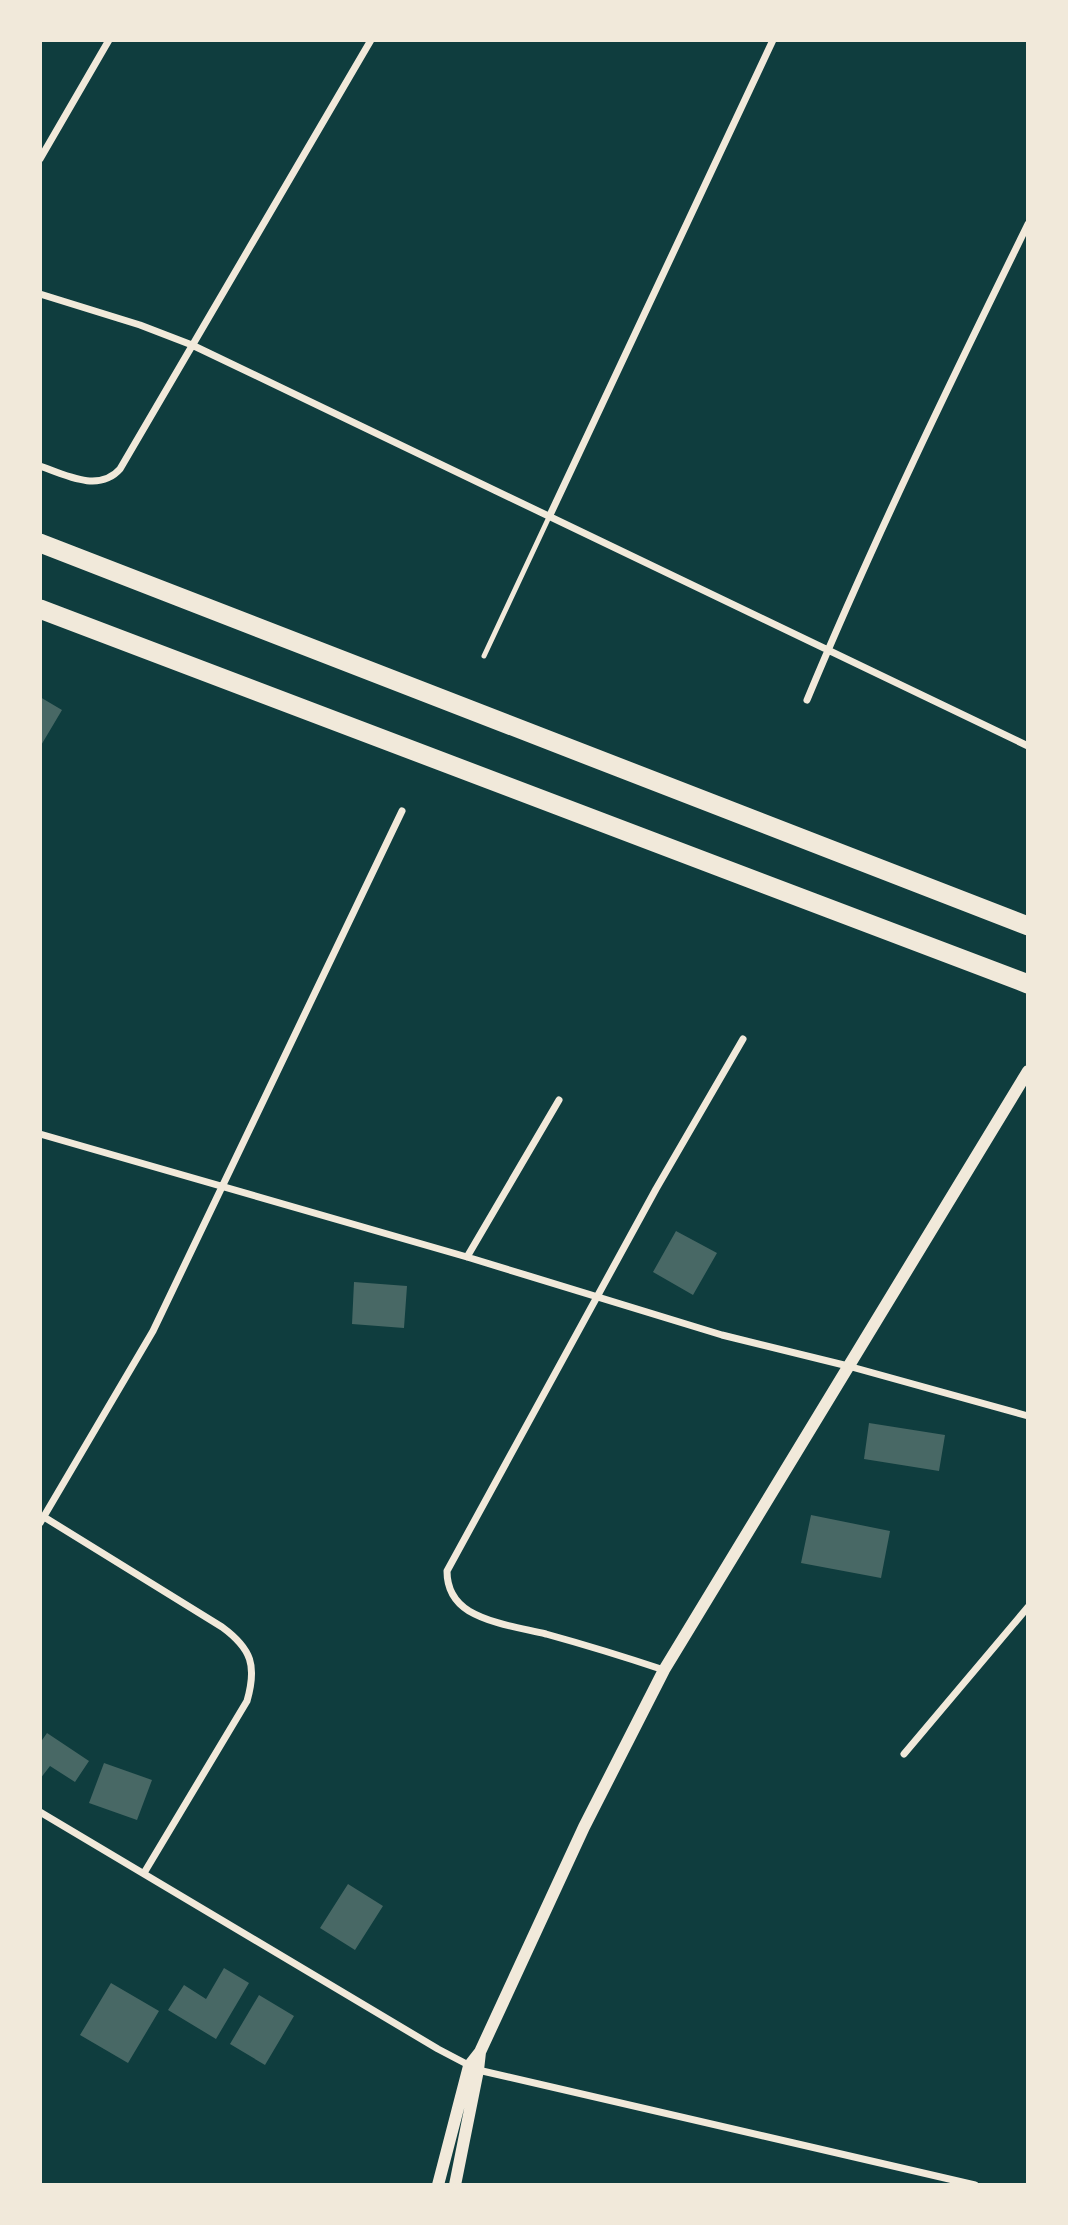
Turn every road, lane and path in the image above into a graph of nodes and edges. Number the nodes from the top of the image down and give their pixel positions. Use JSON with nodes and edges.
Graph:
{"nodes":[{"id":1,"x":109,"y":40,"type":"edge"},
{"id":2,"x":371,"y":40,"type":"edge"},
{"id":3,"x":773,"y":40,"type":"edge"},
{"id":4,"x":40,"y":159,"type":"edge"},
{"id":5,"x":1028,"y":224,"type":"edge"},
{"id":6,"x":40,"y":294,"type":"edge"},
{"id":7,"x":192,"y":345,"type":"junction"},
{"id":8,"x":40,"y":466,"type":"edge"},
{"id":9,"x":550,"y":515,"type":"junction"},
{"id":10,"x":40,"y":543,"type":"edge"},
{"id":11,"x":40,"y":609,"type":"edge"},
{"id":12,"x":828,"y":649,"type":"junction"},
{"id":13,"x":484,"y":656,"type":"dead end"},
{"id":14,"x":807,"y":700,"type":"dead end"},
{"id":15,"x":1028,"y":746,"type":"edge"},
{"id":16,"x":402,"y":811,"type":"dead end"},
{"id":17,"x":1028,"y":926,"type":"edge"},
{"id":18,"x":1026,"y":984,"type":"edge"},
{"id":19,"x":743,"y":1039,"type":"dead end"},
{"id":20,"x":1028,"y":1071,"type":"edge"},
{"id":21,"x":559,"y":1100,"type":"dead end"},
{"id":22,"x":40,"y":1134,"type":"edge"},
{"id":23,"x":222,"y":1187,"type":"junction"},
{"id":24,"x":467,"y":1257,"type":"junction"},
{"id":25,"x":598,"y":1297,"type":"junction"},
{"id":26,"x":848,"y":1366,"type":"junction"},
{"id":27,"x":1028,"y":1416,"type":"edge"},
{"id":28,"x":42,"y":1520,"type":"edge"},
{"id":29,"x":1028,"y":1607,"type":"edge"},
{"id":30,"x":664,"y":1670,"type":"junction"},
{"id":31,"x":904,"y":1754,"type":"dead end"},
{"id":32,"x":40,"y":1812,"type":"edge"},
{"id":33,"x":144,"y":1873,"type":"junction"},
{"id":34,"x":473,"y":2068,"type":"junction"},
{"id":35,"x":438,"y":2185,"type":"edge"},
{"id":36,"x":455,"y":2185,"type":"edge"},
{"id":37,"x":975,"y":2185,"type":"edge"}],
"edges":[{"from":1,"to":4,"type":"street"},
{"from":2,"to":7,"type":"street"},
{"from":3,"to":9,"type":"street"},
{"from":5,"to":12,"type":"street"},
{"from":6,"to":7,"type":"street"},
{"from":7,"to":8,"type":"street"},
{"from":7,"to":9,"type":"street"},
{"from":9,"to":12,"type":"street"},
{"from":9,"to":13,"type":"lane"},
{"from":10,"to":17,"type":"highway"},
{"from":11,"to":18,"type":"highway"},
{"from":12,"to":14,"type":"street"},
{"from":12,"to":15,"type":"street"},
{"from":16,"to":23,"type":"street"},
{"from":19,"to":25,"type":"street"},
{"from":20,"to":26,"type":"street"},
{"from":21,"to":24,"type":"street"},
{"from":22,"to":23,"type":"street"},
{"from":23,"to":24,"type":"street"},
{"from":23,"to":28,"type":"street"},
{"from":24,"to":25,"type":"street"},
{"from":25,"to":26,"type":"street"},
{"from":25,"to":30,"type":"street"},
{"from":26,"to":27,"type":"street"},
{"from":26,"to":30,"type":"street"},
{"from":28,"to":33,"type":"street"},
{"from":29,"to":31,"type":"street"},
{"from":30,"to":34,"type":"street"},
{"from":32,"to":33,"type":"street"},
{"from":33,"to":34,"type":"street"},
{"from":34,"to":35,"type":"street"},
{"from":34,"to":36,"type":"street"},
{"from":34,"to":37,"type":"street"}]}
